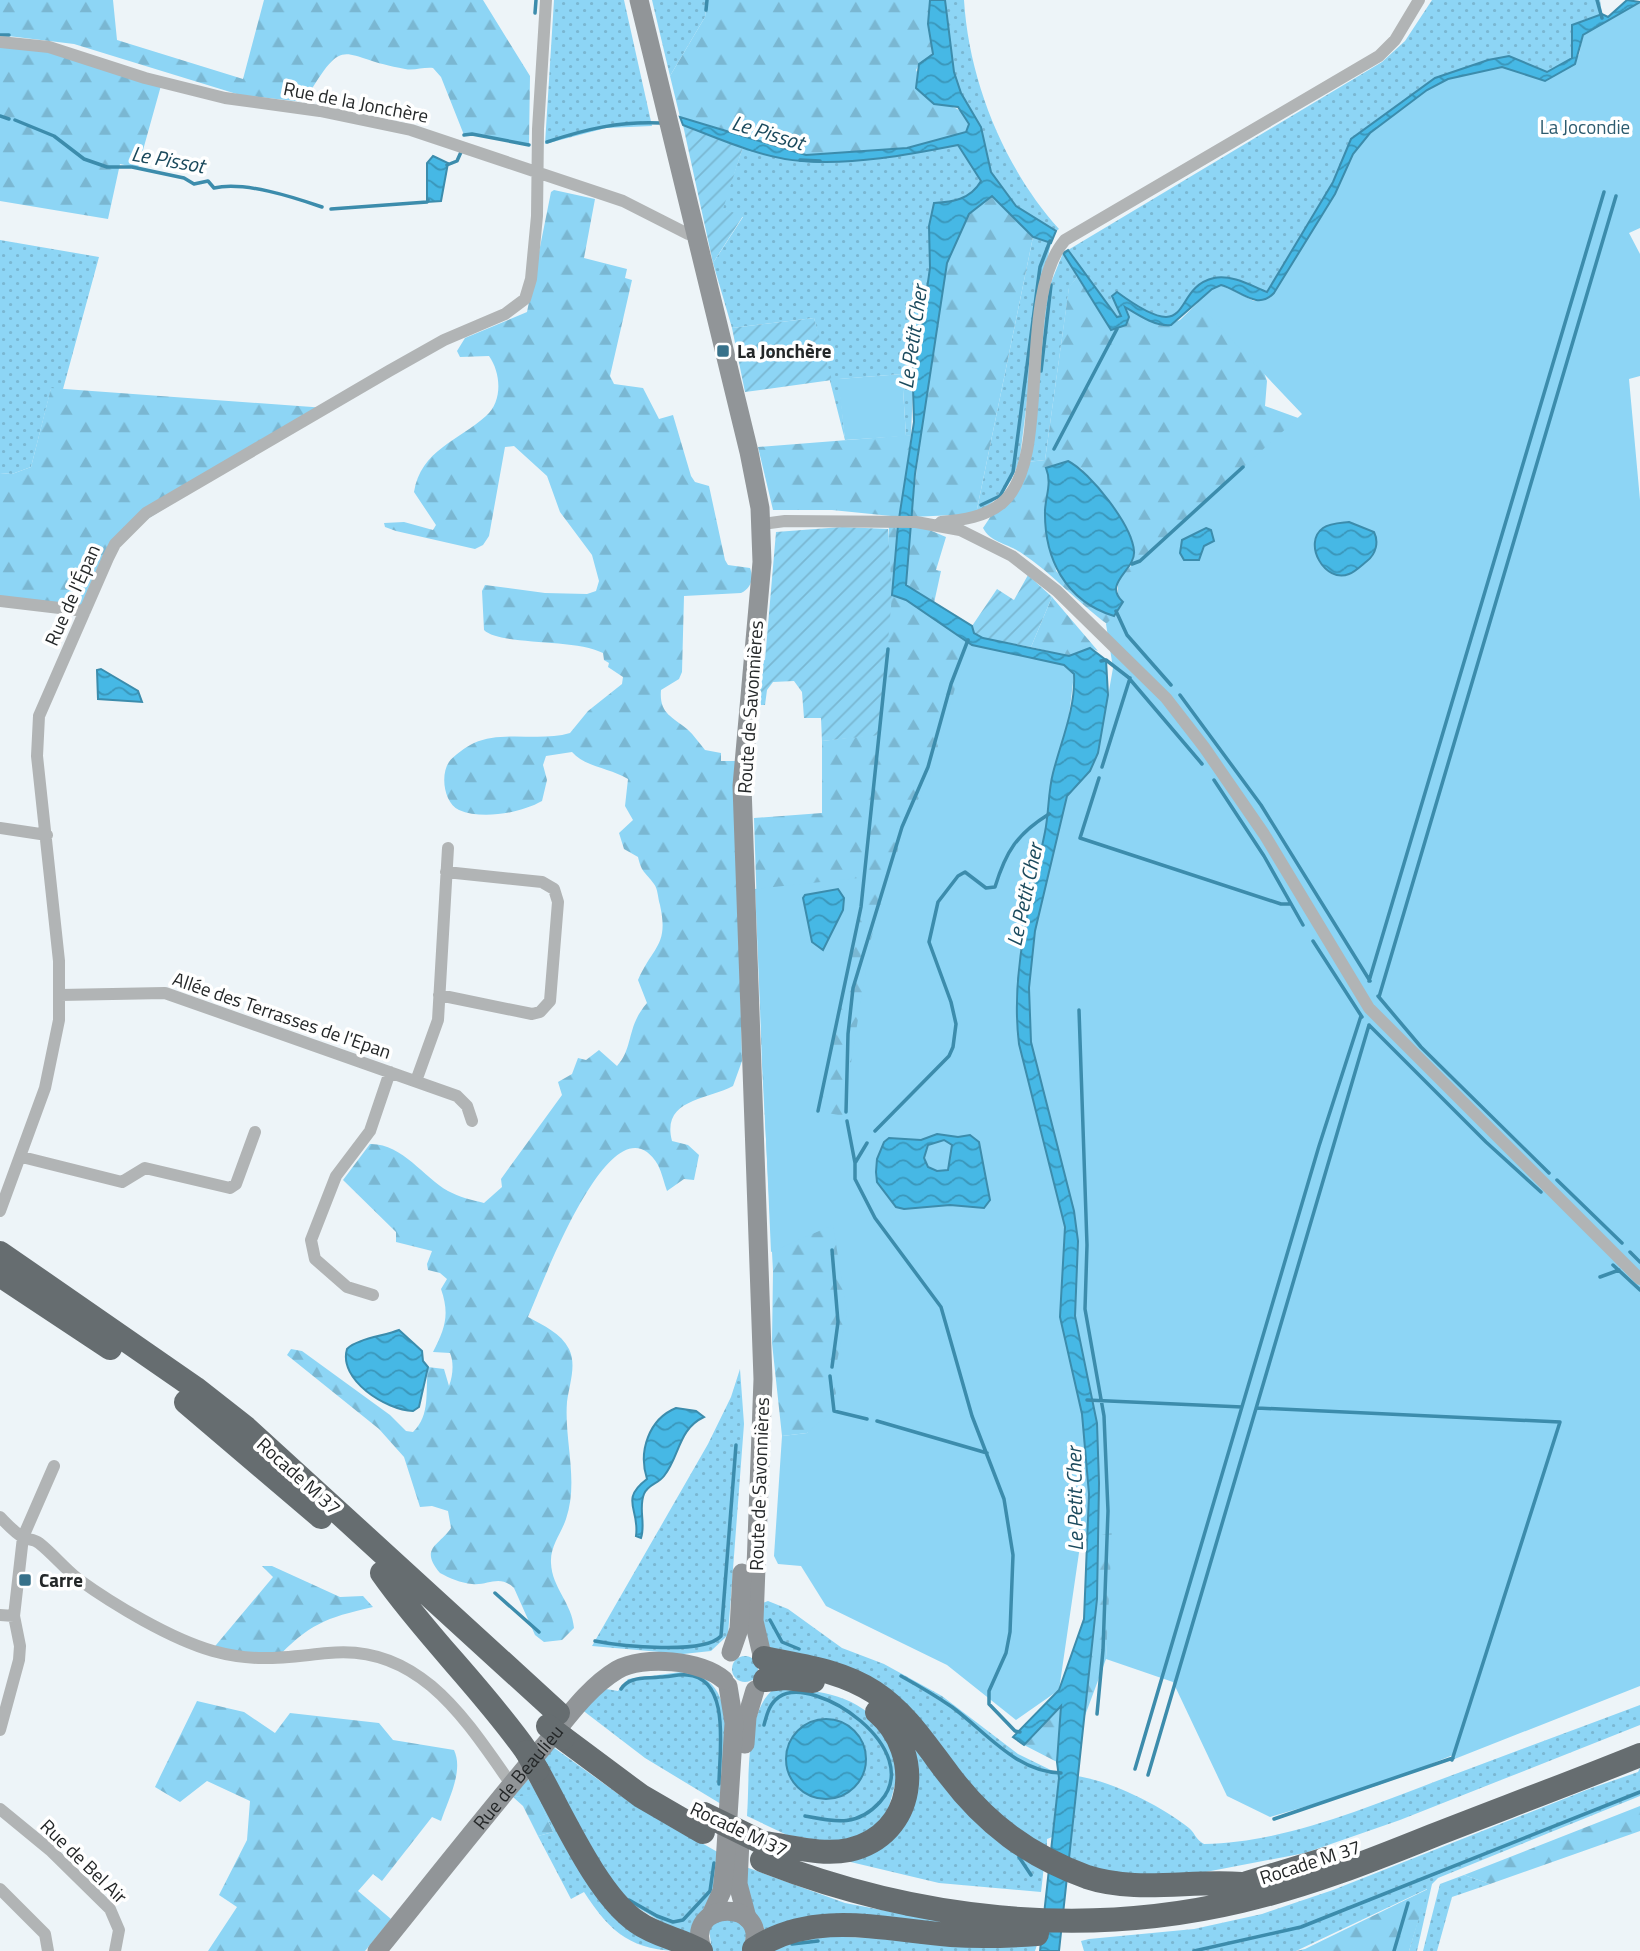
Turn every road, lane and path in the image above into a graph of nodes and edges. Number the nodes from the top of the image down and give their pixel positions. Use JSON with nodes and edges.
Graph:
{"nodes":[{"id":1,"x":546,"y":0,"type":"edge"},
{"id":2,"x":639,"y":0,"type":"edge"},
{"id":3,"x":1419,"y":0,"type":"edge"},
{"id":4,"x":0,"y":42,"type":"edge"},
{"id":5,"x":539,"y":172,"type":"junction"},
{"id":6,"x":695,"y":233,"type":"junction"},
{"id":7,"x":973,"y":518,"type":"junction"},
{"id":8,"x":921,"y":522,"type":"junction"},
{"id":9,"x":762,"y":524,"type":"junction"},
{"id":10,"x":969,"y":534,"type":"junction"},
{"id":11,"x":0,"y":601,"type":"edge"},
{"id":12,"x":85,"y":611,"type":"junction"},
{"id":13,"x":0,"y":828,"type":"edge"},
{"id":14,"x":47,"y":835,"type":"junction"},
{"id":15,"x":448,"y":848,"type":"dead end"},
{"id":16,"x":446,"y":872,"type":"junction"},
{"id":17,"x":60,"y":995,"type":"junction"},
{"id":18,"x":439,"y":995,"type":"junction"},
{"id":19,"x":390,"y":1072,"type":"junction"},
{"id":20,"x":416,"y":1081,"type":"junction"},
{"id":21,"x":472,"y":1121,"type":"dead end"},
{"id":22,"x":255,"y":1132,"type":"dead end"},
{"id":23,"x":22,"y":1157,"type":"junction"},
{"id":24,"x":2,"y":1207,"type":"edge"},
{"id":25,"x":0,"y":1253,"type":"edge"},
{"id":26,"x":0,"y":1275,"type":"edge"},
{"id":27,"x":1640,"y":1279,"type":"edge"},
{"id":28,"x":373,"y":1295,"type":"dead end"},
{"id":29,"x":760,"y":1313,"type":"junction"},
{"id":30,"x":54,"y":1466,"type":"dead end"},
{"id":31,"x":0,"y":1517,"type":"edge"},
{"id":32,"x":23,"y":1538,"type":"junction"},
{"id":33,"x":382,"y":1573,"type":"junction"},
{"id":34,"x":0,"y":1615,"type":"edge"},
{"id":35,"x":14,"y":1616,"type":"junction"},
{"id":36,"x":729,"y":1654,"type":"junction"},
{"id":37,"x":695,"y":1664,"type":"junction"},
{"id":38,"x":761,"y":1671,"type":"junction"},
{"id":39,"x":726,"y":1683,"type":"junction"},
{"id":40,"x":560,"y":1725,"type":"junction"},
{"id":41,"x":0,"y":1730,"type":"edge"},
{"id":42,"x":1633,"y":1750,"type":"edge"},
{"id":43,"x":1585,"y":1768,"type":"junction"},
{"id":44,"x":511,"y":1784,"type":"junction"},
{"id":45,"x":0,"y":1809,"type":"edge"},
{"id":46,"x":763,"y":1851,"type":"junction"},
{"id":47,"x":1241,"y":1884,"type":"junction"},
{"id":48,"x":0,"y":1889,"type":"edge"},
{"id":49,"x":711,"y":1915,"type":"junction"},
{"id":50,"x":747,"y":1918,"type":"junction"},
{"id":51,"x":1039,"y":1919,"type":"junction"},
{"id":52,"x":1083,"y":1919,"type":"junction"},
{"id":53,"x":753,"y":1950,"type":"edge"},
{"id":54,"x":48,"y":1951,"type":"edge"},
{"id":55,"x":115,"y":1951,"type":"edge"},
{"id":56,"x":377,"y":1951,"type":"edge"},
{"id":57,"x":702,"y":1951,"type":"edge"}],
"edges":[{"from":1,"to":5,"type":"street","name":"Rue de l'Épan"},
{"from":2,"to":6,"type":"main road","name":"Route de Savonnières"},
{"from":3,"to":7,"type":"street"},
{"from":4,"to":5,"type":"street","name":"Rue de la Jonchère"},
{"from":5,"to":6,"type":"street","name":"Rue de la Jonchère"},
{"from":5,"to":12,"type":"street","name":"Rue de l'Épan"},
{"from":6,"to":9,"type":"main road","name":"Route de Savonnières"},
{"from":7,"to":8,"type":"street"},
{"from":7,"to":10,"type":"street"},
{"from":8,"to":9,"type":"street"},
{"from":8,"to":10,"type":"street"},
{"from":9,"to":29,"type":"main road","name":"Route de Savonnières"},
{"from":10,"to":27,"type":"street"},
{"from":11,"to":12,"type":"street"},
{"from":12,"to":14,"type":"street","name":"Rue de l'Épan"},
{"from":13,"to":14,"type":"street"},
{"from":14,"to":17,"type":"street","name":"Rue de l'Épan"},
{"from":15,"to":16,"type":"street"},
{"from":16,"to":18,"type":"street"},
{"from":16,"to":18,"type":"street"},
{"from":17,"to":19,"type":"street","name":"Allée des Terrasses de l'Epan"},
{"from":17,"to":23,"type":"street","name":"Rue de l'Épan"},
{"from":18,"to":20,"type":"street"},
{"from":19,"to":20,"type":"street","name":"Allée des Terrasses de l'Epan"},
{"from":19,"to":28,"type":"street"},
{"from":20,"to":21,"type":"street","name":"Allée des Terrasses de l'Epan"},
{"from":22,"to":23,"type":"street"},
{"from":23,"to":24,"type":"street","name":"Rue de l'Épan"},
{"from":25,"to":40,"type":"highway","name":"Rocade M 37"},
{"from":26,"to":33,"type":"highway","name":"Rocade M 37"},
{"from":29,"to":36,"type":"main road","name":"Route de Savonnières"},
{"from":29,"to":38,"type":"main road","name":"Route de Savonnières"},
{"from":30,"to":32,"type":"street"},
{"from":31,"to":32,"type":"street"},
{"from":32,"to":35,"type":"street"},
{"from":32,"to":44,"type":"street"},
{"from":33,"to":40,"type":"highway","name":"Rocade M 37"},
{"from":33,"to":57,"type":"highway"},
{"from":34,"to":35,"type":"street"},
{"from":35,"to":41,"type":"street"},
{"from":36,"to":37,"type":"main road","name":"Rue de Beaulieu"},
{"from":36,"to":38,"type":"main road"},
{"from":36,"to":39,"type":"main road"},
{"from":37,"to":39,"type":"main road","name":"Rue de Beaulieu"},
{"from":37,"to":44,"type":"main road","name":"Rue de Beaulieu"},
{"from":38,"to":39,"type":"main road"},
{"from":38,"to":46,"type":"highway"},
{"from":38,"to":47,"type":"highway"},
{"from":38,"to":50,"type":"main road","name":"Route de Savonnières"},
{"from":39,"to":49,"type":"main road"},
{"from":40,"to":46,"type":"highway","name":"Rocade M 37","bridge":true},
{"from":42,"to":43,"type":"highway","name":"Rocade M 37"},
{"from":43,"to":47,"type":"highway","name":"Rocade M 37"},
{"from":43,"to":52,"type":"highway","name":"Rocade M 37"},
{"from":44,"to":56,"type":"main road","name":"Rue de Beaulieu"},
{"from":45,"to":55,"type":"street","name":"Rue de Bel Air"},
{"from":46,"to":51,"type":"highway","name":"Rocade M 37"},
{"from":47,"to":52,"type":"highway","name":"Rocade M 37"},
{"from":48,"to":54,"type":"street"},
{"from":49,"to":50,"type":"main road"},
{"from":49,"to":57,"type":"main road"},
{"from":50,"to":53,"type":"main road","name":"Route de Savonnières"},
{"from":51,"to":52,"type":"highway"},
{"from":51,"to":53,"type":"highway"}]}
